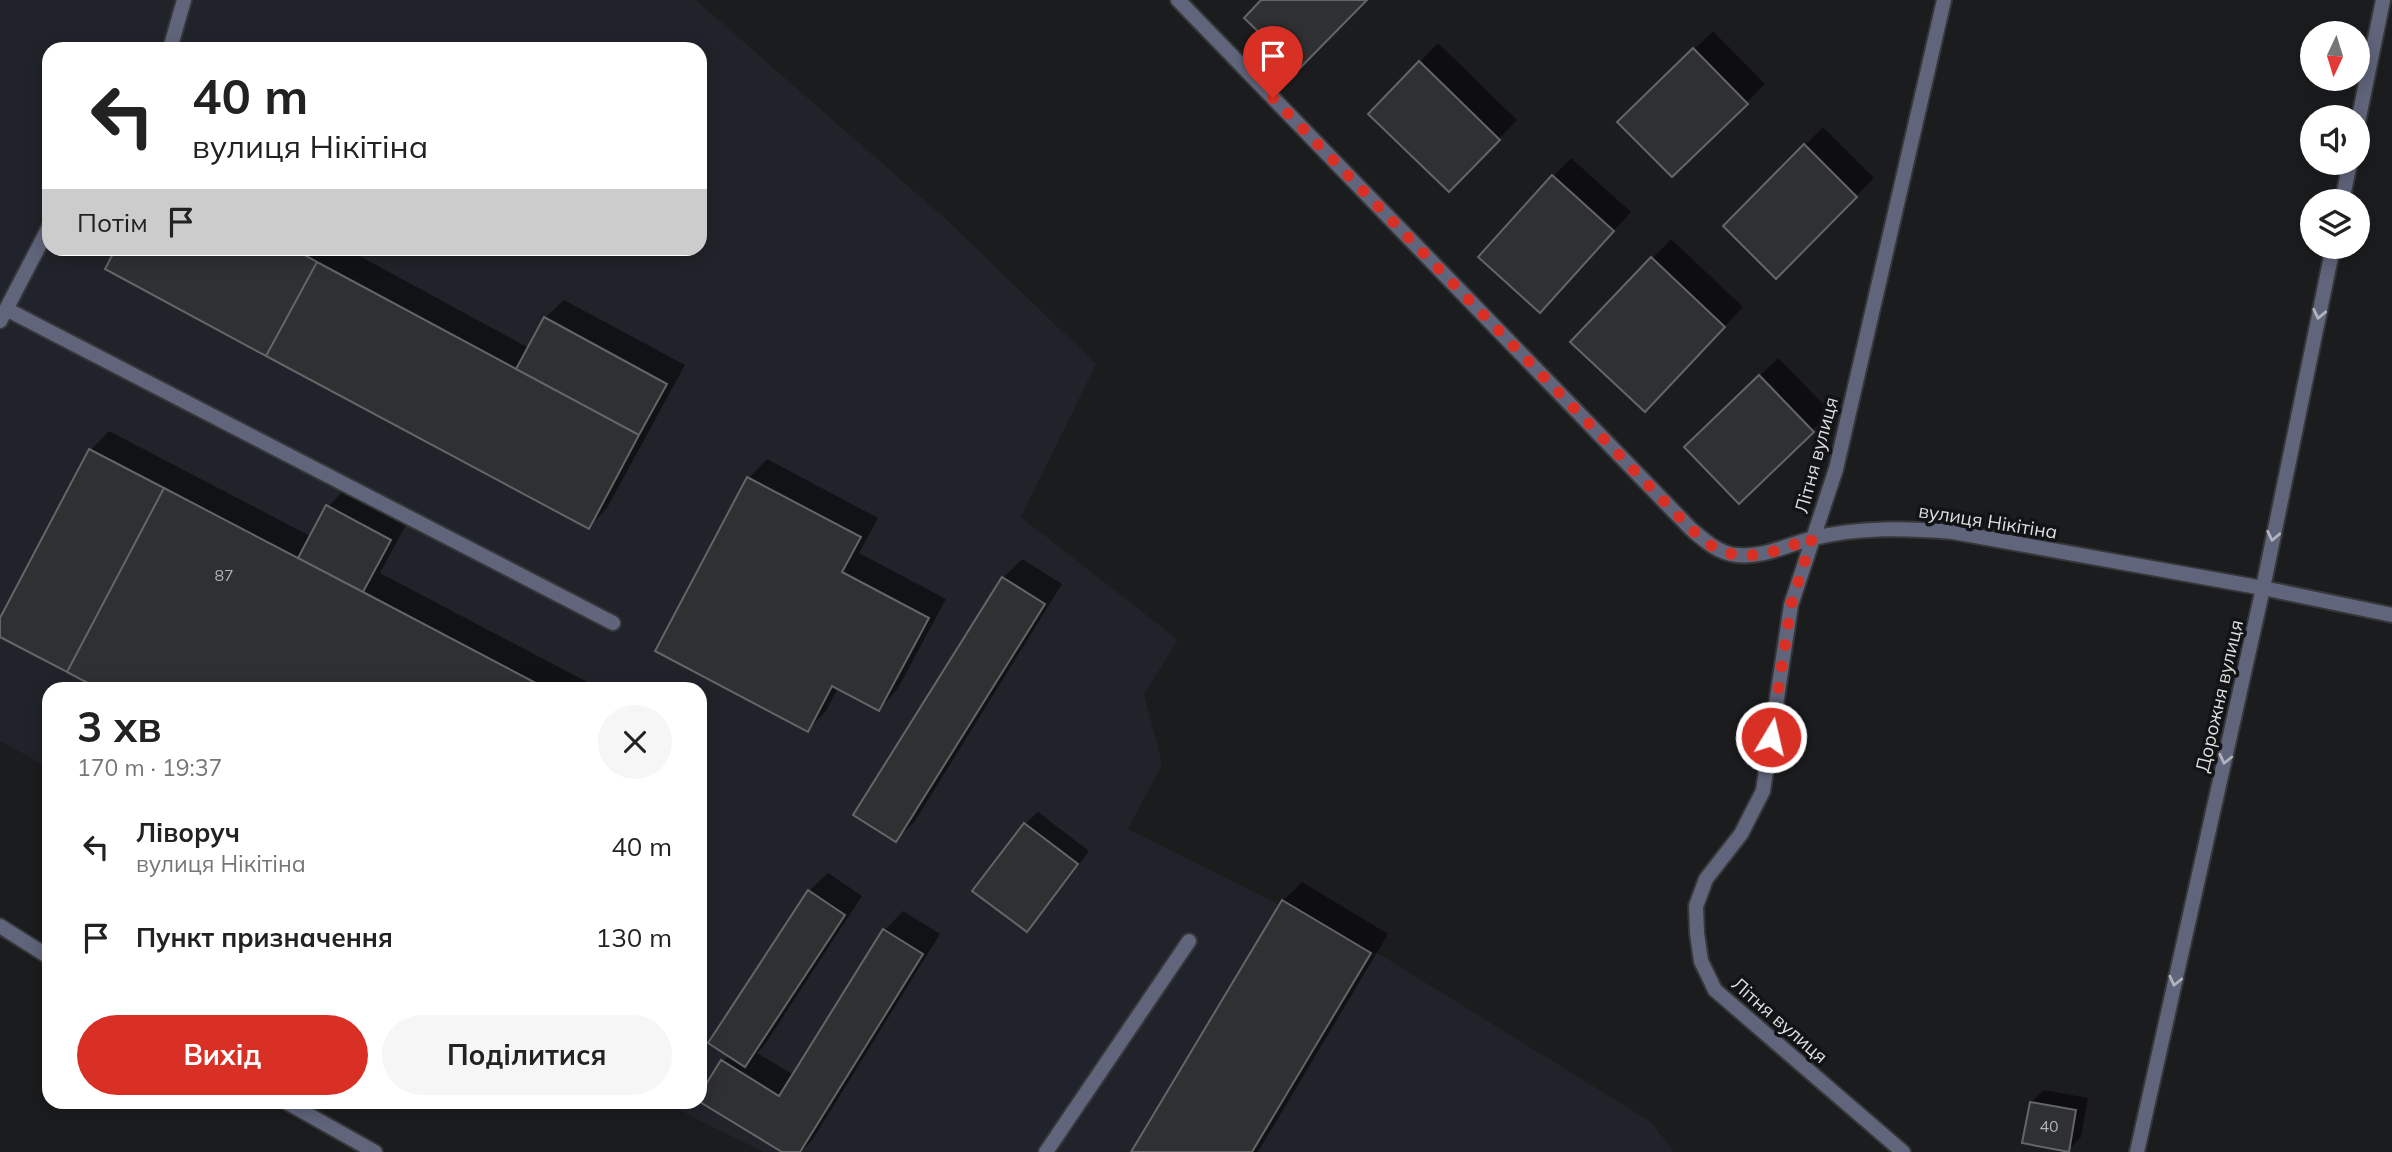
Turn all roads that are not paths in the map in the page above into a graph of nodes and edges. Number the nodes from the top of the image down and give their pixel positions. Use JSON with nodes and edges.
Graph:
{"nodes":[{"id":1,"x":184,"y":0,"type":"edge"},
{"id":2,"x":1178,"y":0,"type":"edge"},
{"id":3,"x":1944,"y":0,"type":"edge"},
{"id":4,"x":2383,"y":0,"type":"edge"},
{"id":5,"x":172,"y":42,"type":"edge"},
{"id":6,"x":2362,"y":105,"type":"edge"},
{"id":7,"x":42,"y":240,"type":"edge"},
{"id":8,"x":2331,"y":259,"type":"edge"},
{"id":9,"x":3,"y":315,"type":"edge"},
{"id":10,"x":1812,"y":538,"type":"junction"},
{"id":11,"x":2263,"y":588,"type":"junction"},
{"id":12,"x":2392,"y":615,"type":"edge"},
{"id":13,"x":613,"y":622,"type":"dead end"},
{"id":14,"x":0,"y":926,"type":"edge"},
{"id":15,"x":1189,"y":941,"type":"dead end"},
{"id":16,"x":42,"y":953,"type":"edge"},
{"id":17,"x":299,"y":1109,"type":"edge"},
{"id":18,"x":376,"y":1152,"type":"edge"},
{"id":19,"x":1046,"y":1152,"type":"edge"},
{"id":20,"x":1903,"y":1152,"type":"edge"},
{"id":21,"x":2137,"y":1152,"type":"edge"}],
"edges":[{"from":1,"to":5,"type":"street"},
{"from":2,"to":10,"type":"street","name":"вулиця Нікітіна"},
{"from":3,"to":10,"type":"street","name":"Літня вулиця"},
{"from":4,"to":6,"type":"street"},
{"from":7,"to":9,"type":"street"},
{"from":8,"to":11,"type":"street","name":"Дорожня вулиця","one_way":true},
{"from":9,"to":13,"type":"street"},
{"from":10,"to":11,"type":"street","name":"вулиця Нікітіна"},
{"from":10,"to":20,"type":"street","name":"Літня вулиця"},
{"from":11,"to":12,"type":"street","name":"вулиця Нікітіна"},
{"from":11,"to":21,"type":"street","name":"Дорожня вулиця","one_way":true},
{"from":14,"to":16,"type":"street"},
{"from":15,"to":19,"type":"street"},
{"from":17,"to":18,"type":"street"}]}
